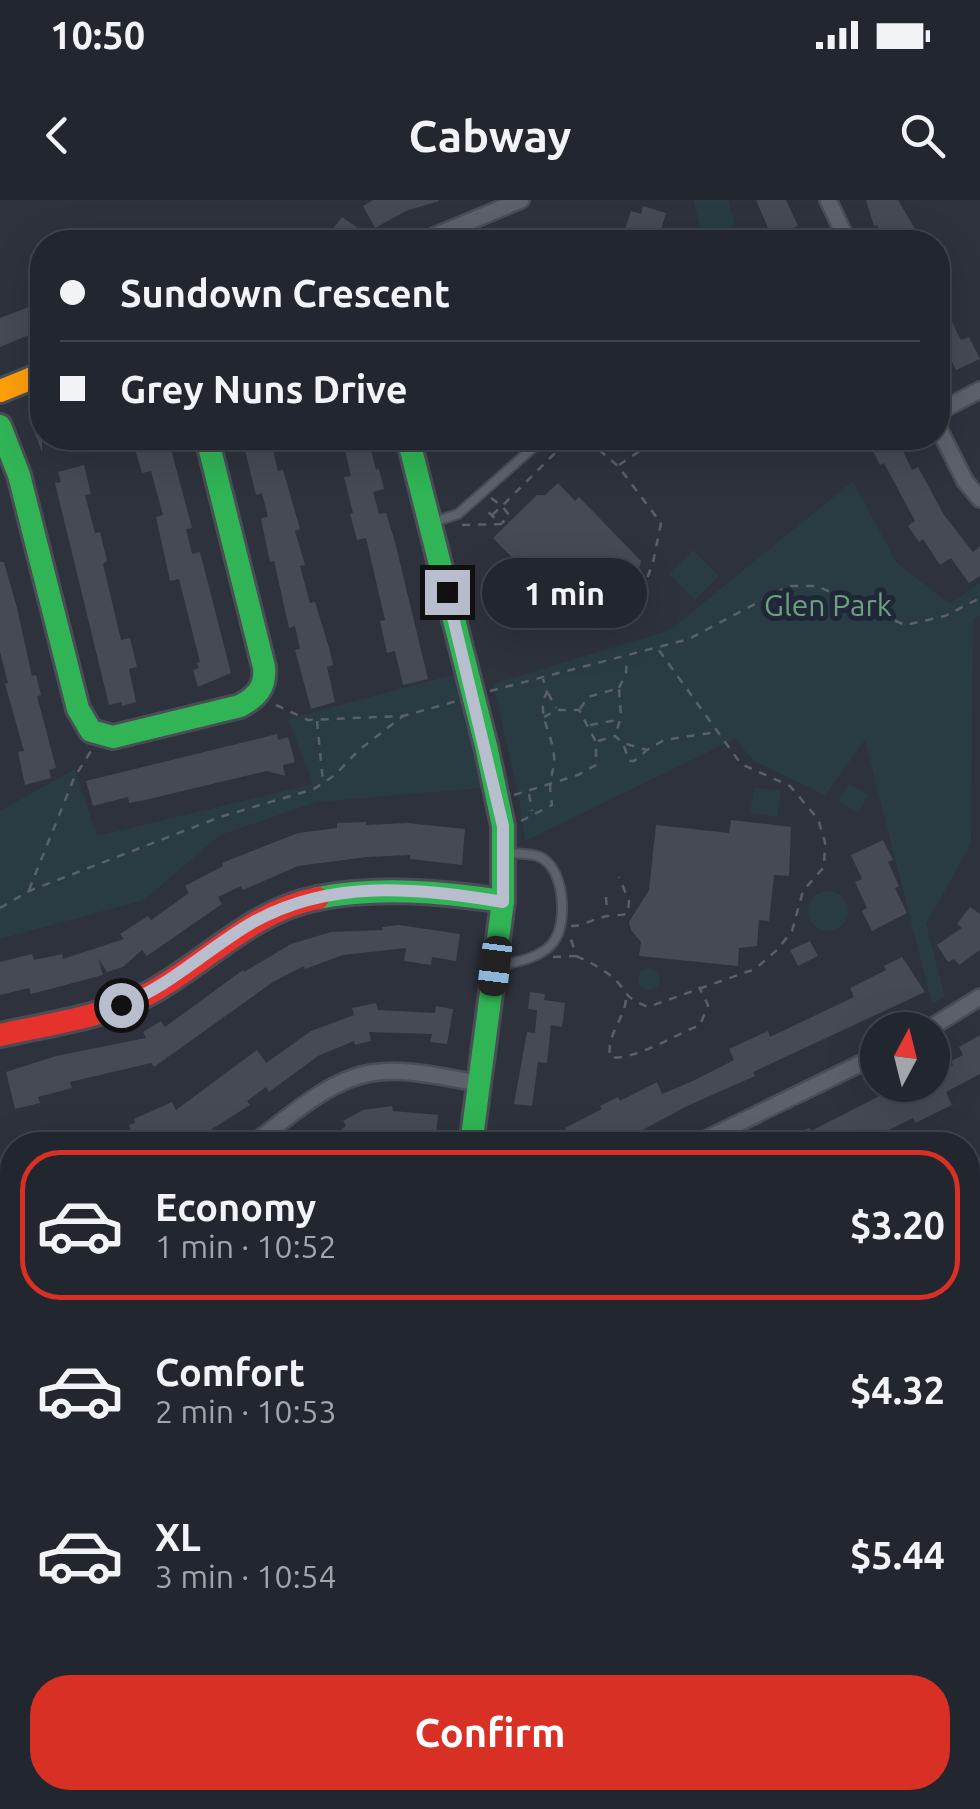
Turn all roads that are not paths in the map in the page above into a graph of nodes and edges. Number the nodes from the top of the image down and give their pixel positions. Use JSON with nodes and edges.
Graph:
{"nodes":[{"id":1,"x":521,"y":200,"type":"edge"},
{"id":2,"x":828,"y":200,"type":"edge"},
{"id":3,"x":449,"y":230,"type":"edge"},
{"id":4,"x":842,"y":230,"type":"edge"},
{"id":5,"x":30,"y":379,"type":"edge"},
{"id":6,"x":0,"y":390,"type":"edge"},
{"id":7,"x":980,"y":390,"type":"edge"},
{"id":8,"x":950,"y":406,"type":"edge"},
{"id":9,"x":0,"y":426,"type":"edge"},
{"id":10,"x":210,"y":450,"type":"edge"},
{"id":11,"x":412,"y":450,"type":"edge"},
{"id":12,"x":531,"y":450,"type":"edge"},
{"id":13,"x":949,"y":450,"type":"edge"},
{"id":14,"x":980,"y":499,"type":"edge"},
{"id":15,"x":440,"y":525,"type":"junction"},
{"id":16,"x":504,"y":853,"type":"junction"},
{"id":17,"x":503,"y":902,"type":"junction"},
{"id":18,"x":495,"y":966,"type":"junction"},
{"id":19,"x":980,"y":997,"type":"edge"},
{"id":20,"x":950,"y":1016,"type":"edge"},
{"id":21,"x":0,"y":1035,"type":"edge"},
{"id":22,"x":860,"y":1064,"type":"edge"},
{"id":23,"x":480,"y":1083,"type":"junction"},
{"id":24,"x":270,"y":1132,"type":"edge"},
{"id":25,"x":473,"y":1132,"type":"edge"},
{"id":26,"x":721,"y":1132,"type":"edge"}],
"edges":[{"from":1,"to":3,"type":"street"},
{"from":2,"to":4,"type":"street"},
{"from":5,"to":6,"type":"street"},
{"from":7,"to":8,"type":"street"},
{"from":9,"to":10,"type":"street"},
{"from":11,"to":15,"type":"street"},
{"from":12,"to":15,"type":"lane"},
{"from":13,"to":14,"type":"street"},
{"from":15,"to":16,"type":"street"},
{"from":16,"to":17,"type":"street"},
{"from":16,"to":18,"type":"lane"},
{"from":17,"to":18,"type":"street"},
{"from":17,"to":21,"type":"street"},
{"from":18,"to":23,"type":"street"},
{"from":19,"to":20,"type":"street"},
{"from":22,"to":26,"type":"street"},
{"from":23,"to":24,"type":"street"},
{"from":23,"to":25,"type":"street"}]}
